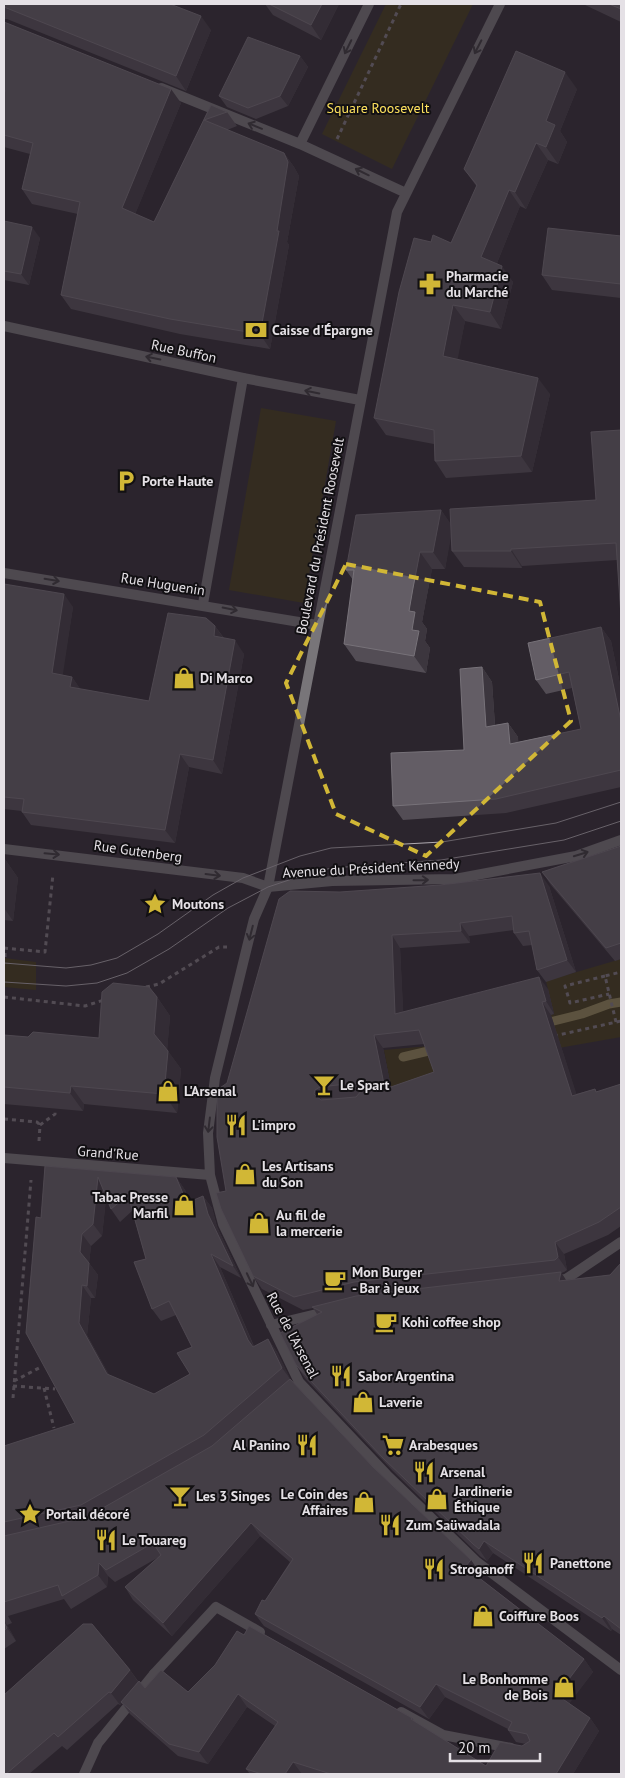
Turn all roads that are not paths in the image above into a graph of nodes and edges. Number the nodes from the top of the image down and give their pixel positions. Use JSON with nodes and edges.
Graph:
{"nodes":[{"id":1,"x":369,"y":4,"type":"edge"},
{"id":2,"x":500,"y":4,"type":"edge"},
{"id":3,"x":152,"y":84,"type":"edge"},
{"id":4,"x":300,"y":144,"type":"junction"},
{"id":5,"x":406,"y":193,"type":"junction"},
{"id":6,"x":4,"y":326,"type":"edge"},
{"id":7,"x":243,"y":378,"type":"junction"},
{"id":8,"x":360,"y":400,"type":"junction"},
{"id":9,"x":4,"y":573,"type":"edge"},
{"id":10,"x":203,"y":604,"type":"junction"},
{"id":11,"x":317,"y":625,"type":"junction"},
{"id":12,"x":621,"y":840,"type":"edge"},
{"id":13,"x":4,"y":850,"type":"edge"},
{"id":14,"x":268,"y":887,"type":"junction"},
{"id":15,"x":4,"y":1158,"type":"edge"},
{"id":16,"x":210,"y":1174,"type":"junction"},
{"id":17,"x":621,"y":1242,"type":"edge"},
{"id":18,"x":546,"y":1281,"type":"edge"},
{"id":19,"x":336,"y":1309,"type":"edge"},
{"id":20,"x":271,"y":1325,"type":"junction"},
{"id":21,"x":266,"y":1636,"type":"edge"},
{"id":22,"x":621,"y":1670,"type":"edge"},
{"id":23,"x":392,"y":1707,"type":"edge"},
{"id":24,"x":523,"y":1750,"type":"edge"},
{"id":25,"x":84,"y":1774,"type":"edge"}],
"edges":[{"from":1,"to":4,"type":"street","one_way":true},
{"from":2,"to":5,"type":"street","name":"Boulevard du Président Roosevelt","one_way":true},
{"from":4,"to":3,"type":"street","one_way":true},
{"from":5,"to":4,"type":"street","one_way":true},
{"from":5,"to":8,"type":"street","name":"Boulevard du Président Roosevelt"},
{"from":7,"to":6,"type":"street","name":"Rue Buffon","one_way":true},
{"from":8,"to":7,"type":"street","name":"Rue Buffon","one_way":true},
{"from":7,"to":10,"type":"street"},
{"from":8,"to":11,"type":"street","name":"Boulevard du Président Roosevelt"},
{"from":9,"to":10,"type":"street","name":"Rue Huguenin","one_way":true},
{"from":10,"to":11,"type":"street","name":"Rue Huguenin","one_way":true},
{"from":11,"to":14,"type":"street","name":"Boulevard du Président Roosevelt"},
{"from":14,"to":12,"type":"street","name":"Avenue du Président Kennedy","one_way":true},
{"from":13,"to":14,"type":"street","name":"Rue Gutenberg","one_way":true},
{"from":14,"to":16,"type":"street","name":"Rue de l'Arsenal","one_way":true},
{"from":15,"to":16,"type":"street","name":"Grand'Rue"},
{"from":16,"to":20,"type":"street","name":"Rue de l'Arsenal","one_way":true},
{"from":17,"to":18,"type":"street"},
{"from":19,"to":20,"type":"street"},
{"from":20,"to":22,"type":"street","name":"Rue de l'Arsenal"},
{"from":21,"to":25,"type":"street"},
{"from":23,"to":24,"type":"street"}]}
